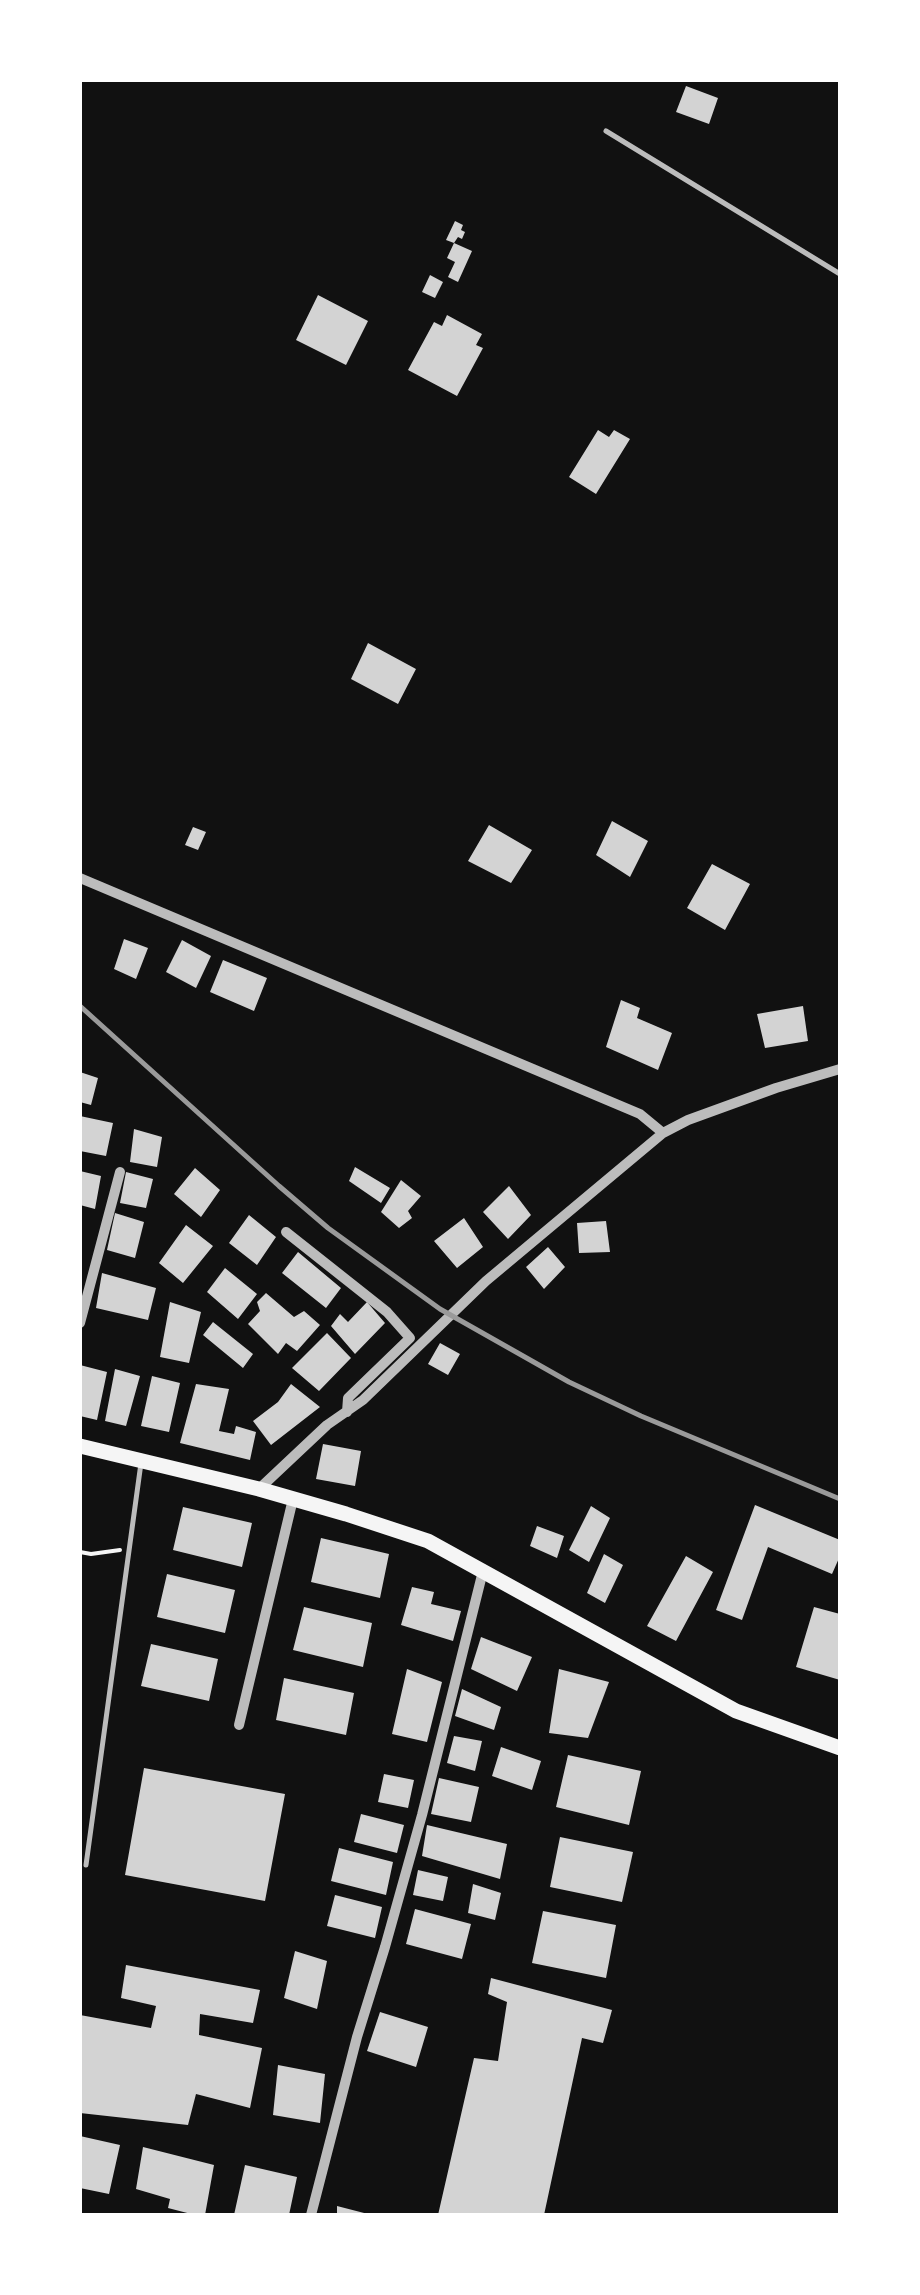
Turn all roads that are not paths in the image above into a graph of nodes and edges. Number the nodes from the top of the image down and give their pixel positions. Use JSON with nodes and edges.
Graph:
{"nodes":[{"id":1,"x":606,"y":131,"type":"dead end"},
{"id":2,"x":840,"y":274,"type":"edge"},
{"id":3,"x":80,"y":878,"type":"edge"},
{"id":4,"x":840,"y":1069,"type":"edge"},
{"id":5,"x":662,"y":1132,"type":"junction"},
{"id":6,"x":120,"y":1172,"type":"dead end"},
{"id":7,"x":286,"y":1232,"type":"dead end"},
{"id":8,"x":80,"y":1323,"type":"edge"},
{"id":9,"x":347,"y":1412,"type":"junction"},
{"id":10,"x":80,"y":1446,"type":"edge"},
{"id":11,"x":142,"y":1460,"type":"junction"},
{"id":12,"x":259,"y":1489,"type":"junction"},
{"id":13,"x":293,"y":1499,"type":"junction"},
{"id":14,"x":482,"y":1571,"type":"junction"},
{"id":15,"x":239,"y":1726,"type":"dead end"},
{"id":16,"x":840,"y":1748,"type":"edge"},
{"id":17,"x":86,"y":1865,"type":"dead end"},
{"id":18,"x":311,"y":2215,"type":"edge"}],
"edges":[{"from":1,"to":2,"type":"lane"},
{"from":3,"to":5,"type":"street"},
{"from":4,"to":5,"type":"street"},
{"from":5,"to":9,"type":"street"},
{"from":6,"to":8,"type":"street"},
{"from":7,"to":9,"type":"street"},
{"from":9,"to":12,"type":"street"},
{"from":10,"to":11,"type":"main road"},
{"from":11,"to":12,"type":"main road"},
{"from":11,"to":17,"type":"lane"},
{"from":12,"to":13,"type":"main road"},
{"from":13,"to":14,"type":"main road"},
{"from":13,"to":15,"type":"street"},
{"from":14,"to":16,"type":"main road"},
{"from":14,"to":18,"type":"street"}]}
